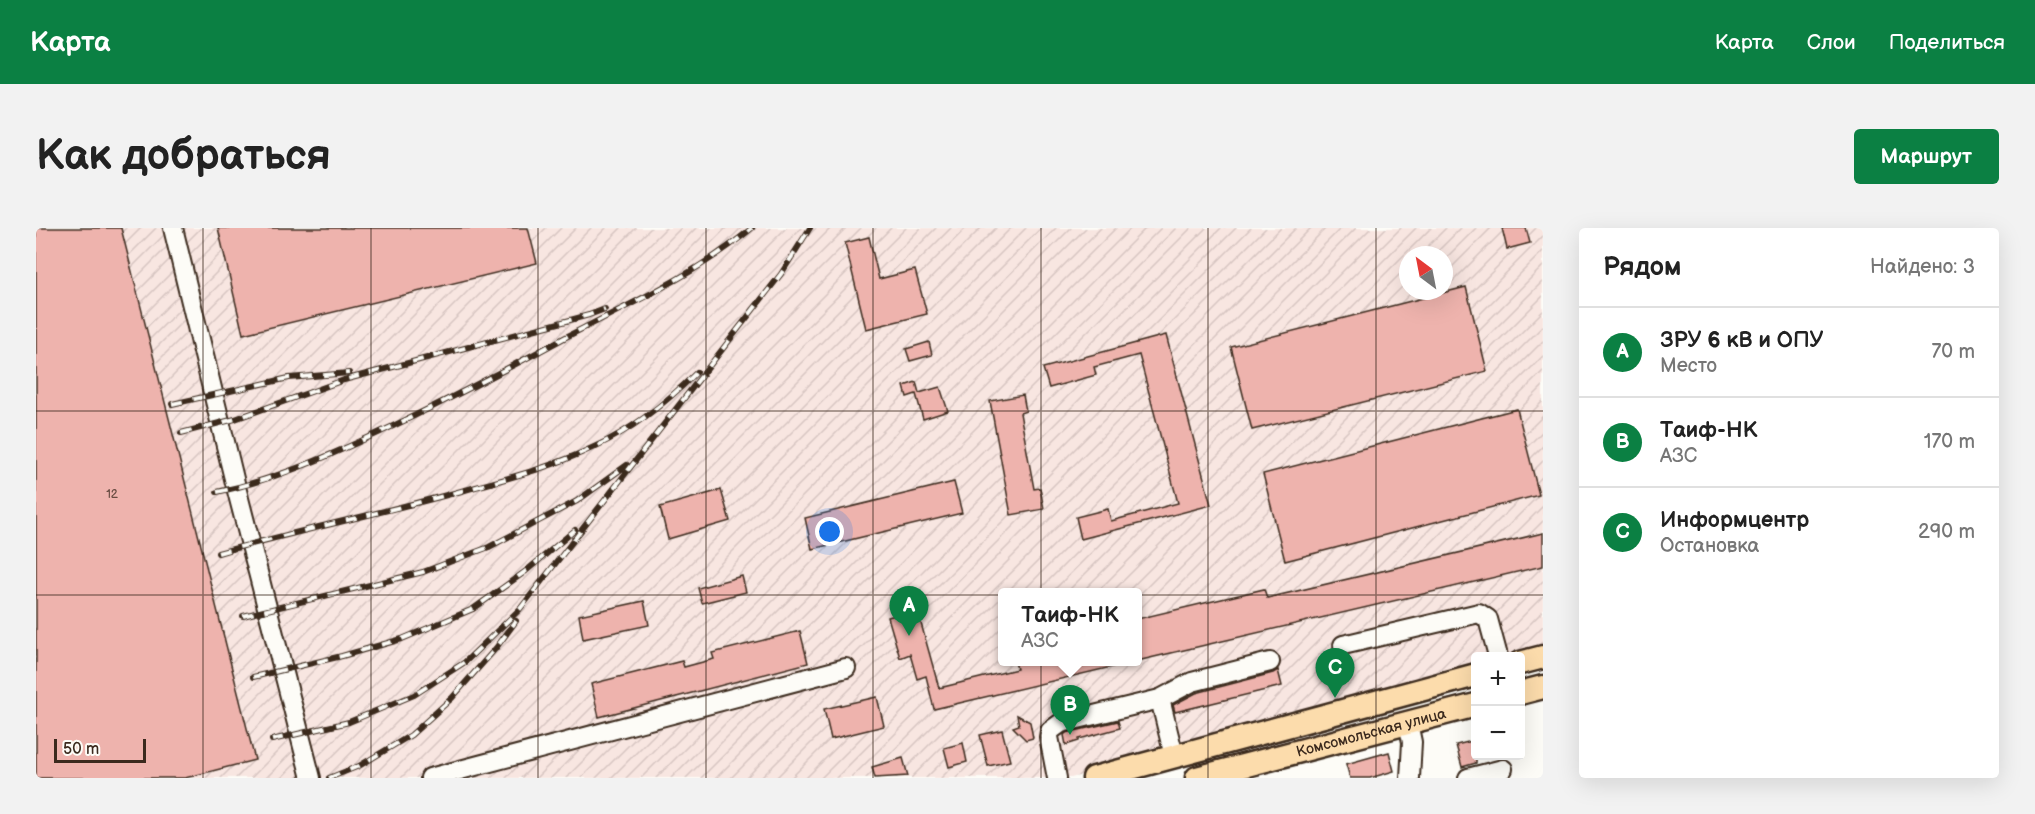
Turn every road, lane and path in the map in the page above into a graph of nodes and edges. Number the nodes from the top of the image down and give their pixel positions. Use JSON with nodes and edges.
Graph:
{"nodes":[{"id":1,"x":173,"y":228,"type":"edge"},
{"id":2,"x":1343,"y":645,"type":"dead end"},
{"id":3,"x":1497,"y":652,"type":"edge"},
{"id":4,"x":1543,"y":657,"type":"edge"},
{"id":5,"x":1270,"y":662,"type":"dead end"},
{"id":6,"x":1525,"y":662,"type":"edge"},
{"id":7,"x":846,"y":668,"type":"dead end"},
{"id":8,"x":1471,"y":676,"type":"edge"},
{"id":9,"x":1543,"y":687,"type":"edge"},
{"id":10,"x":1525,"y":692,"type":"edge"},
{"id":11,"x":1402,"y":694,"type":"junction"},
{"id":12,"x":1160,"y":699,"type":"junction"},
{"id":13,"x":1472,"y":706,"type":"edge"},
{"id":14,"x":1408,"y":723,"type":"junction"},
{"id":15,"x":1174,"y":756,"type":"junction"},
{"id":16,"x":1503,"y":769,"type":"dead end"},
{"id":17,"x":311,"y":778,"type":"edge"},
{"id":18,"x":430,"y":778,"type":"edge"},
{"id":19,"x":1057,"y":778,"type":"edge"},
{"id":20,"x":1094,"y":778,"type":"edge"},
{"id":21,"x":1197,"y":778,"type":"edge"},
{"id":22,"x":1410,"y":778,"type":"edge"},
{"id":23,"x":1468,"y":778,"type":"edge"}],
"edges":[{"from":1,"to":17,"type":"lane"},
{"from":2,"to":3,"type":"lane"},
{"from":4,"to":6,"type":"main road"},
{"from":5,"to":12,"type":"lane"},
{"from":7,"to":18,"type":"lane"},
{"from":8,"to":11,"type":"main road","name":"Комсомольская улица"},
{"from":9,"to":10,"type":"main road"},
{"from":11,"to":14,"type":"main road"},
{"from":11,"to":15,"type":"main road","name":"Комсомольская улица"},
{"from":12,"to":15,"type":"lane"},
{"from":12,"to":19,"type":"lane"},
{"from":13,"to":14,"type":"main road","name":"Комсомольская улица"},
{"from":14,"to":21,"type":"main road","name":"Комсомольская улица"},
{"from":14,"to":22,"type":"lane"},
{"from":15,"to":20,"type":"main road","name":"Комсомольская улица"},
{"from":16,"to":23,"type":"lane"}]}
